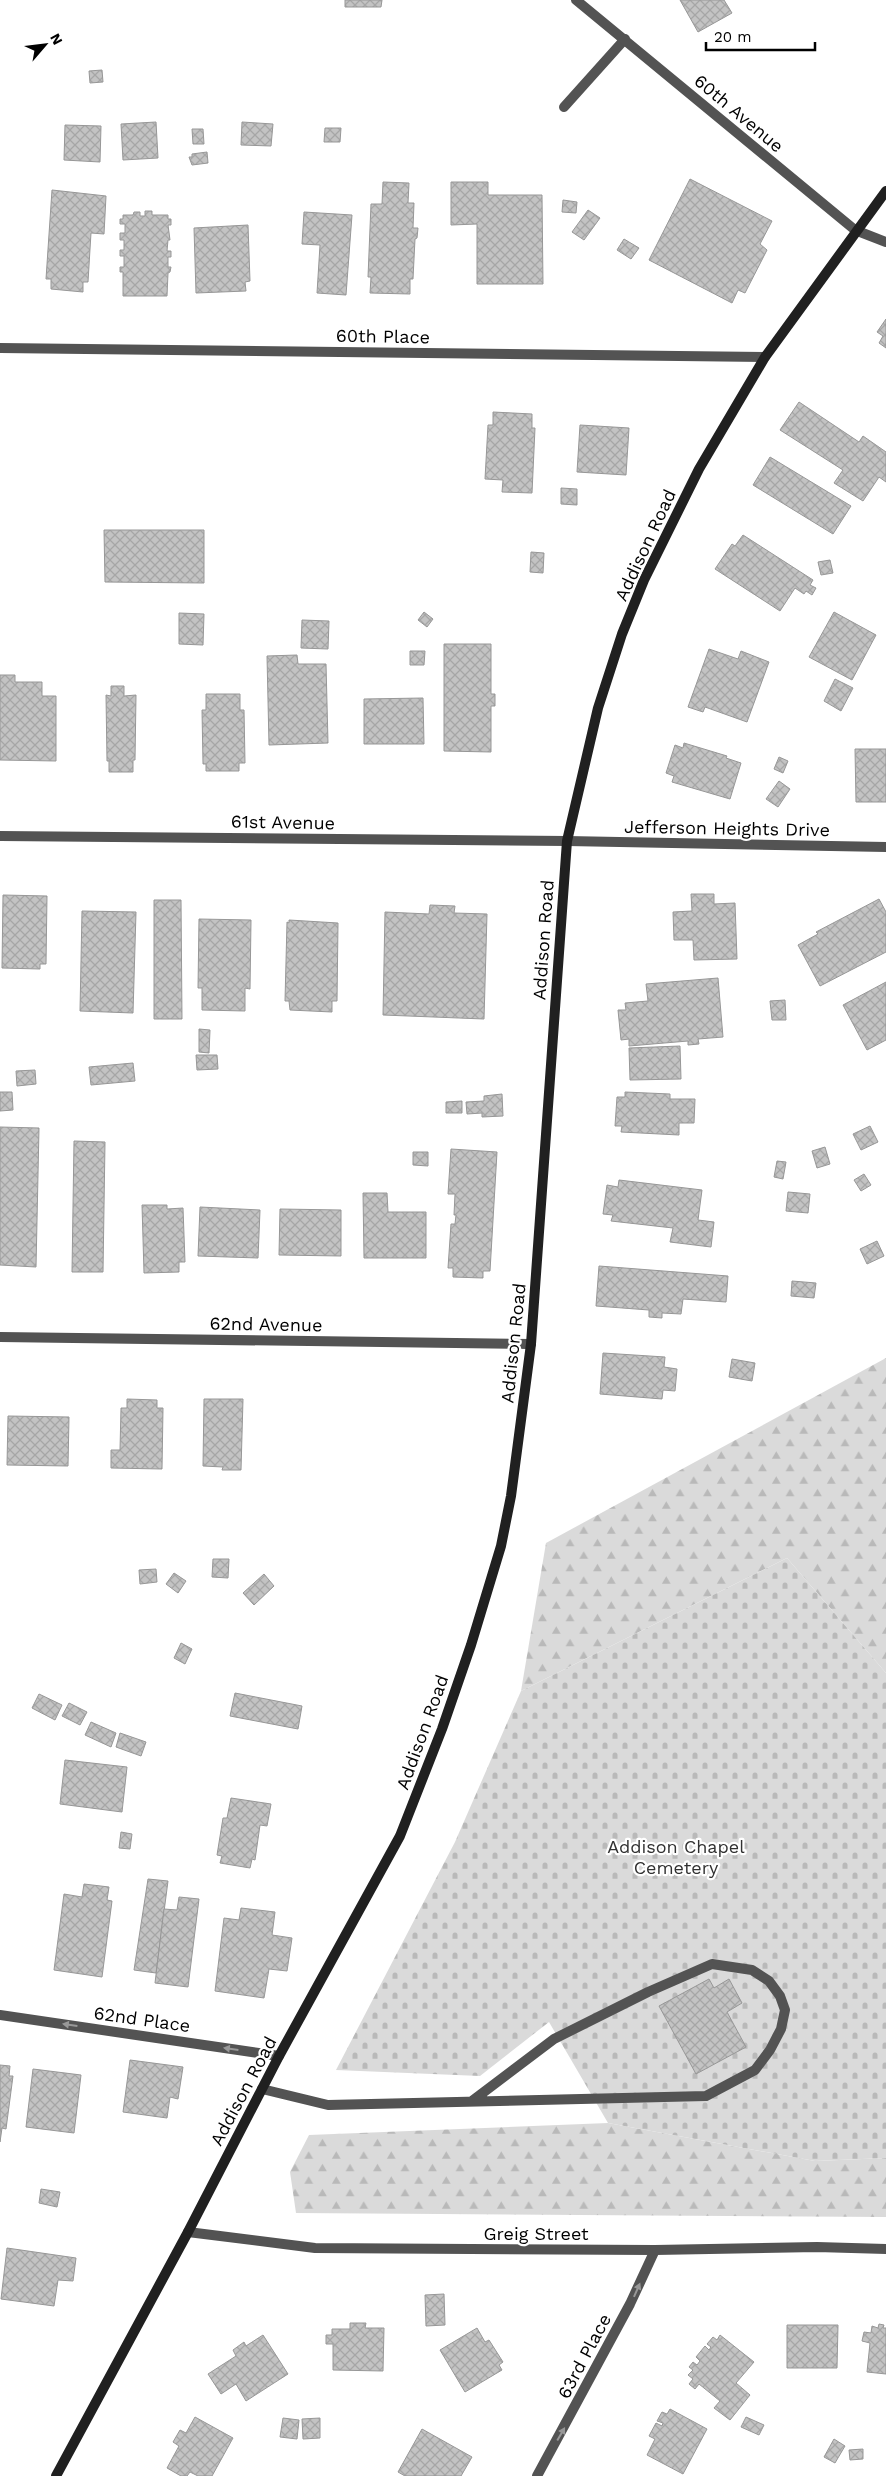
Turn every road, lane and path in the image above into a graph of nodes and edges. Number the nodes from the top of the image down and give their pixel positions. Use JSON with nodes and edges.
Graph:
{"nodes":[{"id":1,"x":576,"y":0,"type":"edge"},
{"id":2,"x":625,"y":39,"type":"junction"},
{"id":3,"x":564,"y":107,"type":"dead end"},
{"id":4,"x":886,"y":191,"type":"edge"},
{"id":5,"x":855,"y":230,"type":"junction"},
{"id":6,"x":886,"y":242,"type":"edge"},
{"id":7,"x":0,"y":348,"type":"edge"},
{"id":8,"x":766,"y":357,"type":"junction"},
{"id":9,"x":0,"y":836,"type":"edge"},
{"id":10,"x":567,"y":841,"type":"junction"},
{"id":11,"x":886,"y":847,"type":"edge"},
{"id":12,"x":0,"y":1337,"type":"edge"},
{"id":13,"x":531,"y":1344,"type":"junction"},
{"id":14,"x":0,"y":2015,"type":"edge"},
{"id":15,"x":279,"y":2056,"type":"junction"},
{"id":16,"x":262,"y":2089,"type":"junction"},
{"id":17,"x":472,"y":2101,"type":"junction"},
{"id":18,"x":188,"y":2232,"type":"junction"},
{"id":19,"x":886,"y":2249,"type":"edge"},
{"id":20,"x":655,"y":2250,"type":"junction"},
{"id":21,"x":56,"y":2476,"type":"edge"},
{"id":22,"x":536,"y":2476,"type":"edge"}],
"edges":[{"from":1,"to":2,"type":"street","name":"60th Avenue"},
{"from":2,"to":3,"type":"street"},
{"from":2,"to":5,"type":"street","name":"60th Avenue"},
{"from":4,"to":5,"type":"street","name":"Addison Road"},
{"from":5,"to":6,"type":"street","name":"60th Avenue"},
{"from":5,"to":8,"type":"street","name":"Addison Road"},
{"from":7,"to":8,"type":"street","name":"60th Place"},
{"from":8,"to":10,"type":"street","name":"Addison Road"},
{"from":9,"to":10,"type":"street","name":"61st Avenue"},
{"from":10,"to":11,"type":"street","name":"Jefferson Heights Drive"},
{"from":10,"to":13,"type":"street","name":"Addison Road"},
{"from":12,"to":13,"type":"street","name":"62nd Avenue"},
{"from":13,"to":15,"type":"street","name":"Addison Road"},
{"from":15,"to":14,"type":"street","name":"62nd Place","one_way":true},
{"from":15,"to":16,"type":"street","name":"Addison Road"},
{"from":16,"to":17,"type":"street"},
{"from":16,"to":18,"type":"street","name":"Addison Road"},
{"from":17,"to":17,"type":"street"},
{"from":18,"to":20,"type":"street","name":"Greig Street"},
{"from":18,"to":21,"type":"street","name":"Addison Road"},
{"from":19,"to":20,"type":"street","name":"Greig Street"},
{"from":22,"to":20,"type":"street","name":"63rd Place","one_way":true}]}
